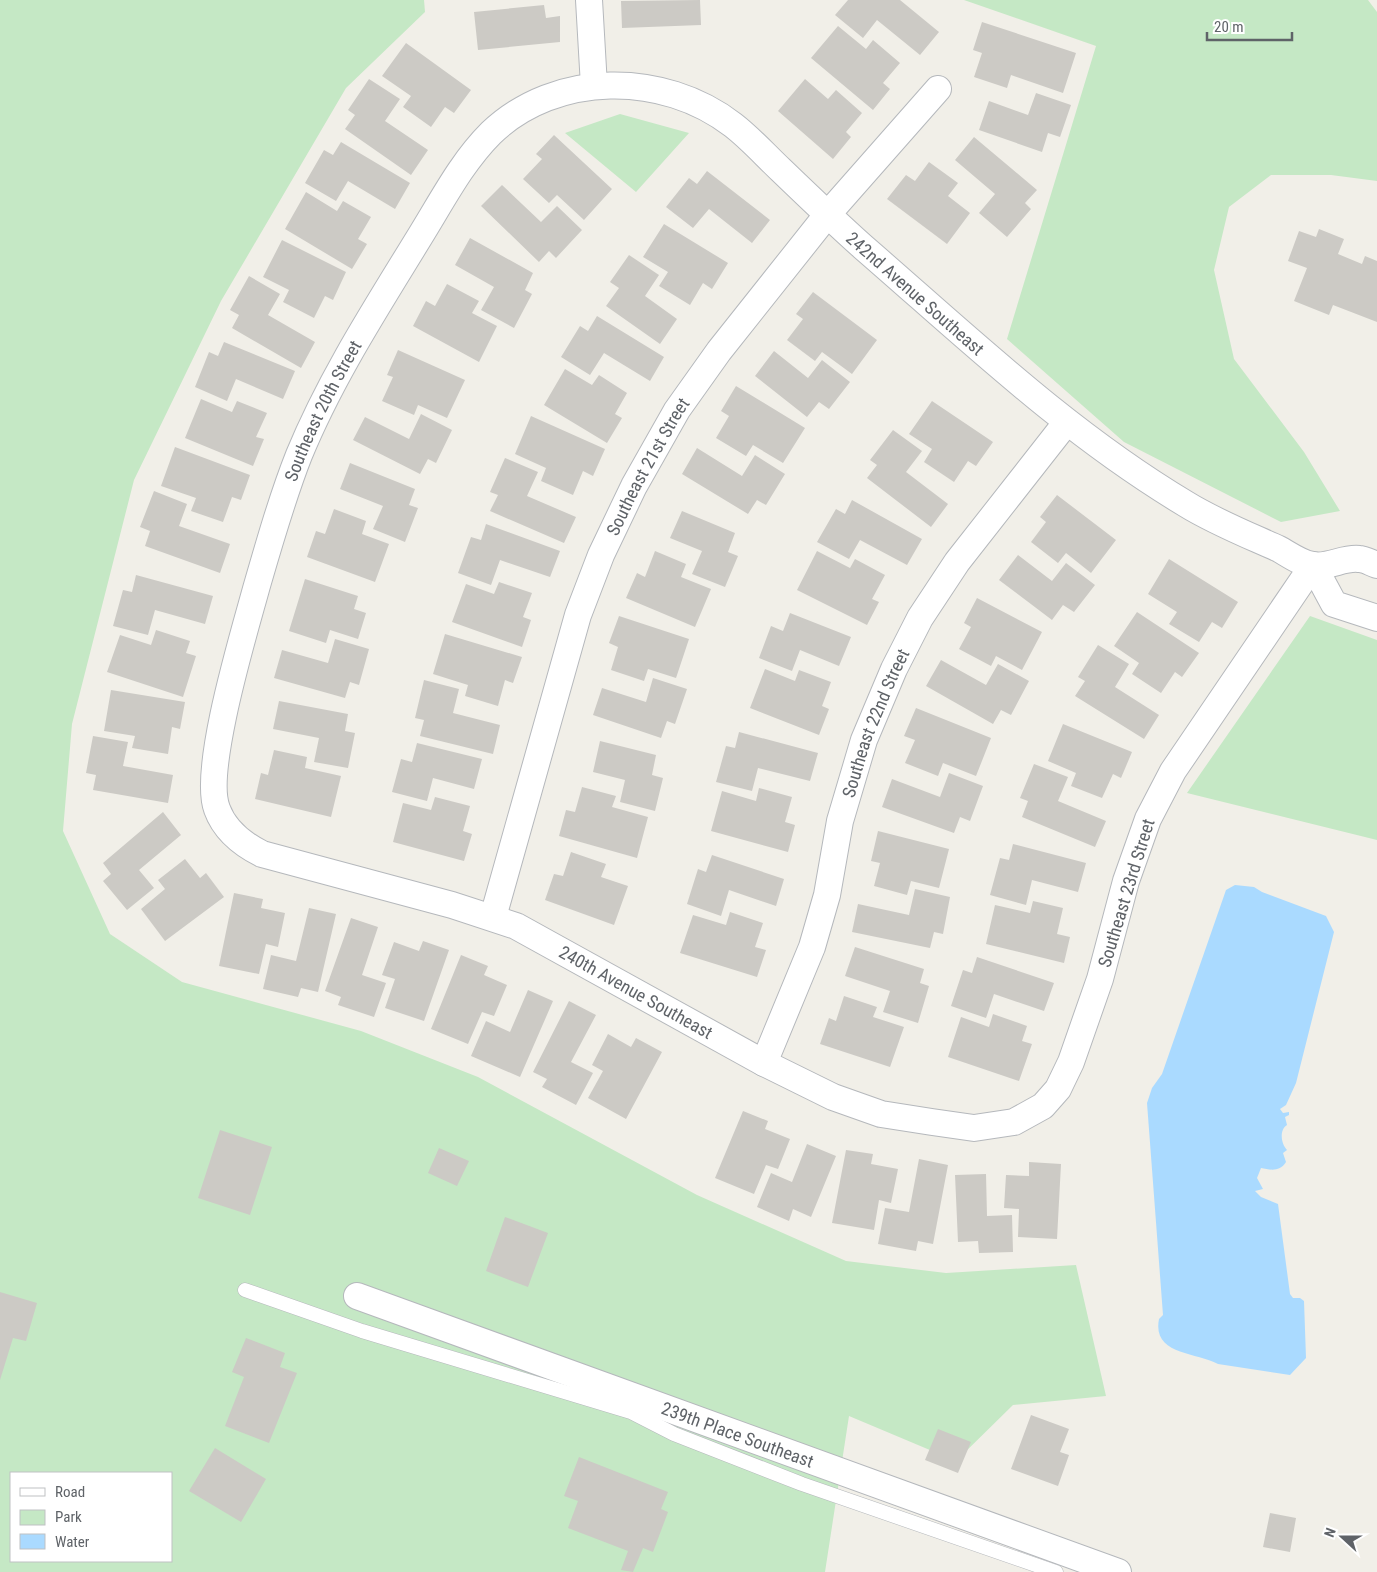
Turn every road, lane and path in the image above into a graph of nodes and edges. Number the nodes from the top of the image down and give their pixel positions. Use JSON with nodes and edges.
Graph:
{"nodes":[{"id":1,"x":589,"y":0,"type":"edge"},
{"id":2,"x":594,"y":86,"type":"junction"},
{"id":3,"x":938,"y":89,"type":"dead end"},
{"id":4,"x":827,"y":215,"type":"junction"},
{"id":5,"x":1066,"y":423,"type":"junction"},
{"id":6,"x":1313,"y":565,"type":"junction"},
{"id":7,"x":1377,"y":565,"type":"edge"},
{"id":8,"x":1377,"y":618,"type":"edge"},
{"id":9,"x":229,"y":830,"type":"joint"},
{"id":10,"x":493,"y":917,"type":"junction"},
{"id":11,"x":764,"y":1063,"type":"junction"},
{"id":12,"x":1043,"y":1106,"type":"joint"},
{"id":13,"x":245,"y":1290,"type":"dead end"},
{"id":14,"x":357,"y":1296,"type":"dead end"},
{"id":15,"x":1056,"y":1572,"type":"edge"},
{"id":16,"x":1118,"y":1572,"type":"edge"}],
"edges":[{"from":1,"to":2,"type":"street"},
{"from":2,"to":4,"type":"street","name":"242nd Avenue Southeast"},
{"from":2,"to":9,"type":"street","name":"Southeast 20th Street"},
{"from":3,"to":4,"type":"street","name":"Southeast 21st Street"},
{"from":4,"to":5,"type":"street","name":"242nd Avenue Southeast"},
{"from":4,"to":10,"type":"street","name":"Southeast 21st Street"},
{"from":5,"to":6,"type":"street","name":"242nd Avenue Southeast"},
{"from":5,"to":11,"type":"street","name":"Southeast 22nd Street"},
{"from":6,"to":7,"type":"street"},
{"from":6,"to":8,"type":"street"},
{"from":6,"to":12,"type":"street","name":"Southeast 23rd Street"},
{"from":9,"to":10,"type":"street","name":"240th Avenue Southeast"},
{"from":10,"to":11,"type":"street","name":"240th Avenue Southeast"},
{"from":11,"to":12,"type":"street","name":"240th Avenue Southeast"},
{"from":13,"to":15,"type":"lane"},
{"from":14,"to":16,"type":"street","name":"239th Place Southeast"}]}
